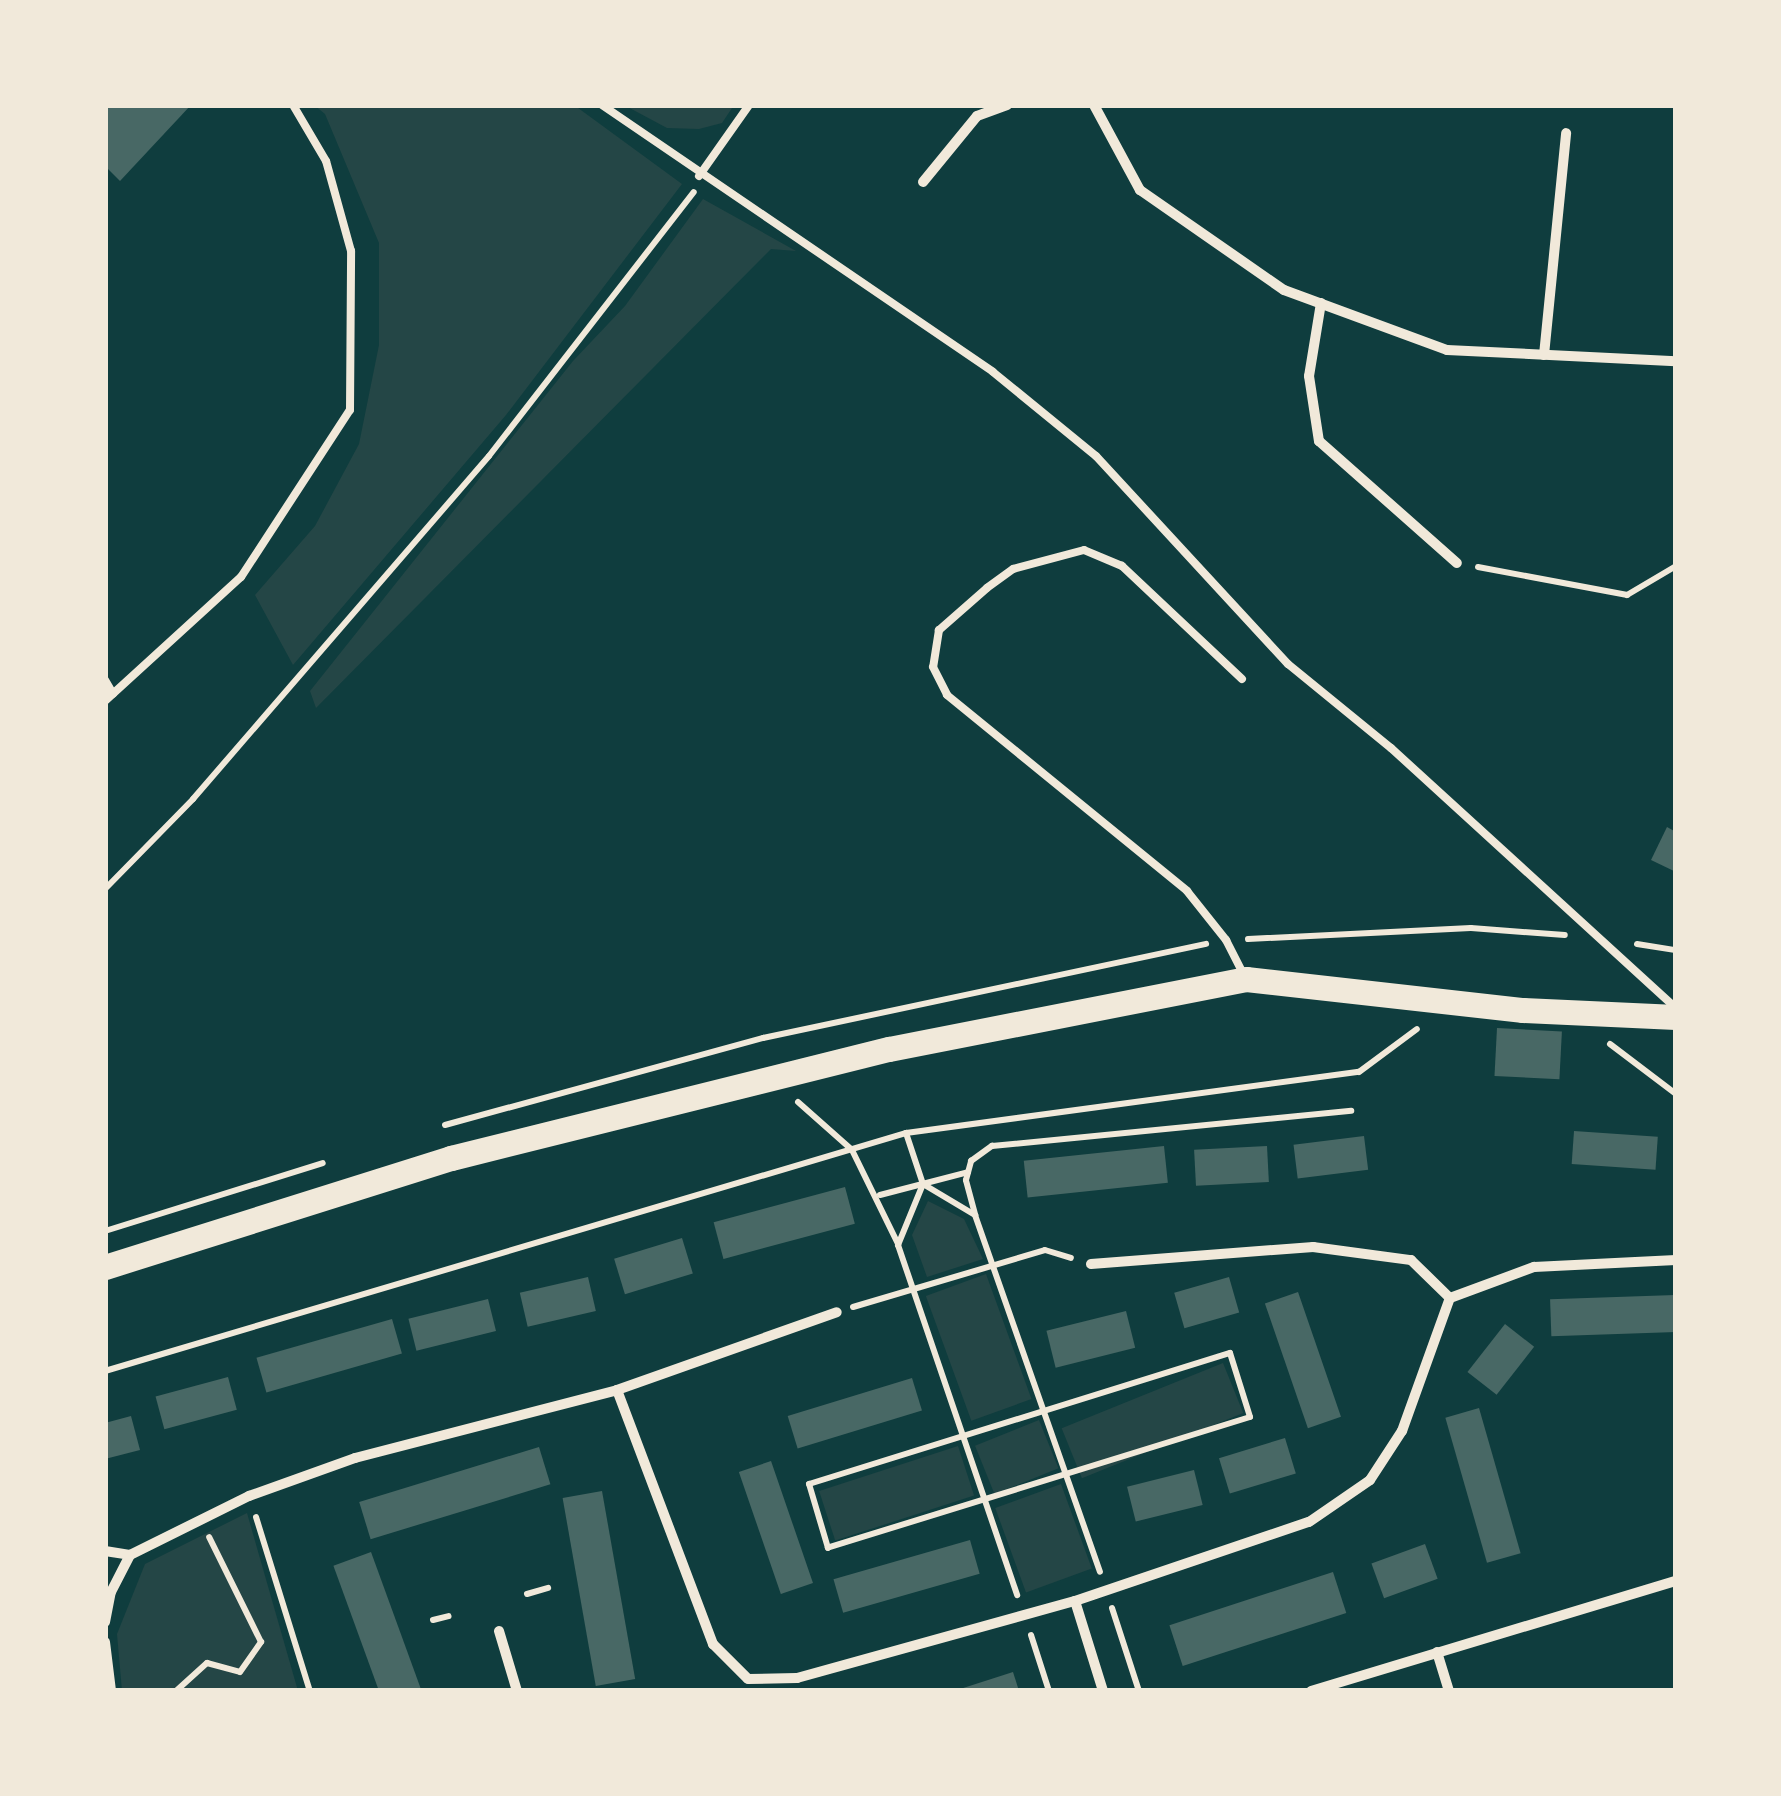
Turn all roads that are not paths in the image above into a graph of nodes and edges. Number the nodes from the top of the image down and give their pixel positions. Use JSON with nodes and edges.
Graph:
{"nodes":[{"id":1,"x":292,"y":105,"type":"edge"},
{"id":2,"x":602,"y":105,"type":"edge"},
{"id":3,"x":749,"y":105,"type":"edge"},
{"id":4,"x":1007,"y":105,"type":"edge"},
{"id":5,"x":1094,"y":105,"type":"edge"},
{"id":6,"x":1566,"y":134,"type":"dead end"},
{"id":7,"x":699,"y":176,"type":"junction"},
{"id":8,"x":923,"y":182,"type":"dead end"},
{"id":9,"x":1321,"y":304,"type":"junction"},
{"id":10,"x":1544,"y":355,"type":"junction"},
{"id":11,"x":1676,"y":361,"type":"edge"},
{"id":12,"x":1457,"y":563,"type":"road end"},
{"id":13,"x":105,"y":680,"type":"edge"},
{"id":14,"x":1242,"y":680,"type":"dead end"},
{"id":15,"x":109,"y":697,"type":"edge"},
{"id":16,"x":1246,"y":979,"type":"junction"},
{"id":17,"x":1676,"y":1008,"type":"edge"},
{"id":18,"x":1676,"y":1017,"type":"edge"},
{"id":19,"x":1676,"y":1260,"type":"edge"},
{"id":20,"x":1091,"y":1264,"type":"road end"},
{"id":21,"x":105,"y":1268,"type":"edge"},
{"id":22,"x":1450,"y":1298,"type":"junction"},
{"id":23,"x":837,"y":1312,"type":"road end"},
{"id":24,"x":617,"y":1390,"type":"junction"},
{"id":25,"x":105,"y":1552,"type":"edge"},
{"id":26,"x":130,"y":1555,"type":"junction"},
{"id":27,"x":1676,"y":1580,"type":"edge"},
{"id":28,"x":1075,"y":1601,"type":"junction"},
{"id":29,"x":105,"y":1622,"type":"edge"},
{"id":30,"x":499,"y":1631,"type":"dead end"},
{"id":31,"x":105,"y":1642,"type":"edge"},
{"id":32,"x":1437,"y":1652,"type":"junction"},
{"id":33,"x":111,"y":1691,"type":"edge"},
{"id":34,"x":516,"y":1691,"type":"edge"},
{"id":35,"x":1103,"y":1691,"type":"edge"},
{"id":36,"x":1311,"y":1691,"type":"edge"},
{"id":37,"x":1449,"y":1691,"type":"edge"}],
"edges":[{"from":1,"to":15,"type":"lane"},
{"from":2,"to":7,"type":"lane"},
{"from":3,"to":7,"type":"lane"},
{"from":4,"to":8,"type":"street"},
{"from":5,"to":9,"type":"street"},
{"from":6,"to":10,"type":"street"},
{"from":7,"to":17,"type":"lane"},
{"from":9,"to":10,"type":"street"},
{"from":9,"to":12,"type":"street"},
{"from":10,"to":11,"type":"street"},
{"from":13,"to":15,"type":"lane"},
{"from":14,"to":16,"type":"lane"},
{"from":16,"to":18,"type":"main road"},
{"from":16,"to":21,"type":"main road"},
{"from":19,"to":22,"type":"street"},
{"from":20,"to":22,"type":"street"},
{"from":22,"to":28,"type":"street"},
{"from":23,"to":24,"type":"street"},
{"from":24,"to":26,"type":"street"},
{"from":24,"to":28,"type":"street"},
{"from":25,"to":26,"type":"street"},
{"from":26,"to":29,"type":"street"},
{"from":27,"to":32,"type":"street"},
{"from":28,"to":35,"type":"street"},
{"from":30,"to":34,"type":"street"},
{"from":31,"to":33,"type":"street"},
{"from":32,"to":36,"type":"street"},
{"from":32,"to":37,"type":"street"}]}
